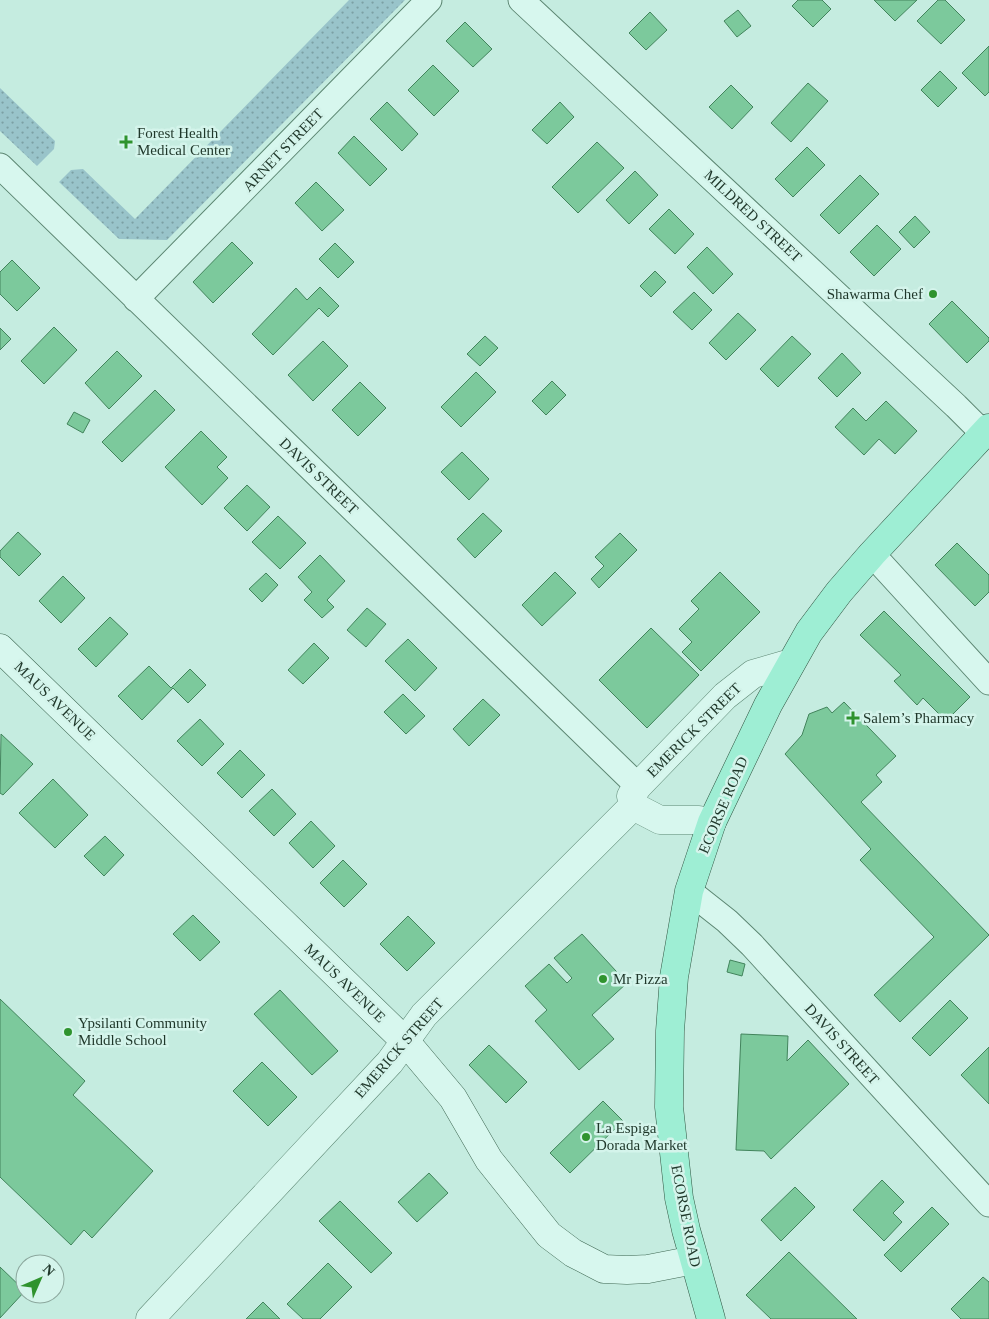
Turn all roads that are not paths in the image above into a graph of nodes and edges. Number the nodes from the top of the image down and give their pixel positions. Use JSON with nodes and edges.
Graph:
{"nodes":[{"id":1,"x":429,"y":0,"type":"edge"},
{"id":2,"x":521,"y":0,"type":"edge"},
{"id":3,"x":0,"y":166,"type":"edge"},
{"id":4,"x":136,"y":299,"type":"junction"},
{"id":5,"x":986,"y":431,"type":"edge"},
{"id":6,"x":872,"y":554,"type":"junction"},
{"id":7,"x":0,"y":648,"type":"edge"},
{"id":8,"x":791,"y":663,"type":"junction"},
{"id":9,"x":989,"y":682,"type":"edge"},
{"id":10,"x":634,"y":796,"type":"junction"},
{"id":11,"x":712,"y":822,"type":"junction"},
{"id":12,"x":689,"y":891,"type":"junction"},
{"id":13,"x":406,"y":1042,"type":"junction"},
{"id":14,"x":989,"y":1204,"type":"edge"},
{"id":15,"x":694,"y":1260,"type":"junction"},
{"id":16,"x":150,"y":1319,"type":"edge"},
{"id":17,"x":711,"y":1319,"type":"edge"}],
"edges":[{"from":1,"to":4,"type":"street","name":"ARNET STREET"},
{"from":2,"to":5,"type":"street","name":"MILDRED STREET"},
{"from":3,"to":4,"type":"street","name":"DAVIS STREET"},
{"from":4,"to":10,"type":"street","name":"DAVIS STREET"},
{"from":5,"to":6,"type":"main road","name":"ECORSE ROAD"},
{"from":6,"to":8,"type":"main road","name":"ECORSE ROAD"},
{"from":6,"to":9,"type":"street"},
{"from":7,"to":13,"type":"street","name":"MAUS AVENUE"},
{"from":8,"to":10,"type":"street","name":"EMERICK STREET"},
{"from":8,"to":11,"type":"main road","name":"ECORSE ROAD"},
{"from":10,"to":11,"type":"street","name":"DAVIS STREET"},
{"from":10,"to":13,"type":"street","name":"EMERICK STREET"},
{"from":11,"to":12,"type":"main road","name":"ECORSE ROAD"},
{"from":12,"to":14,"type":"street","name":"DAVIS STREET"},
{"from":12,"to":15,"type":"main road","name":"ECORSE ROAD"},
{"from":13,"to":15,"type":"street","name":"MAUS AVENUE"},
{"from":13,"to":16,"type":"street","name":"EMERICK STREET"},
{"from":15,"to":17,"type":"main road","name":"ECORSE ROAD"}]}
